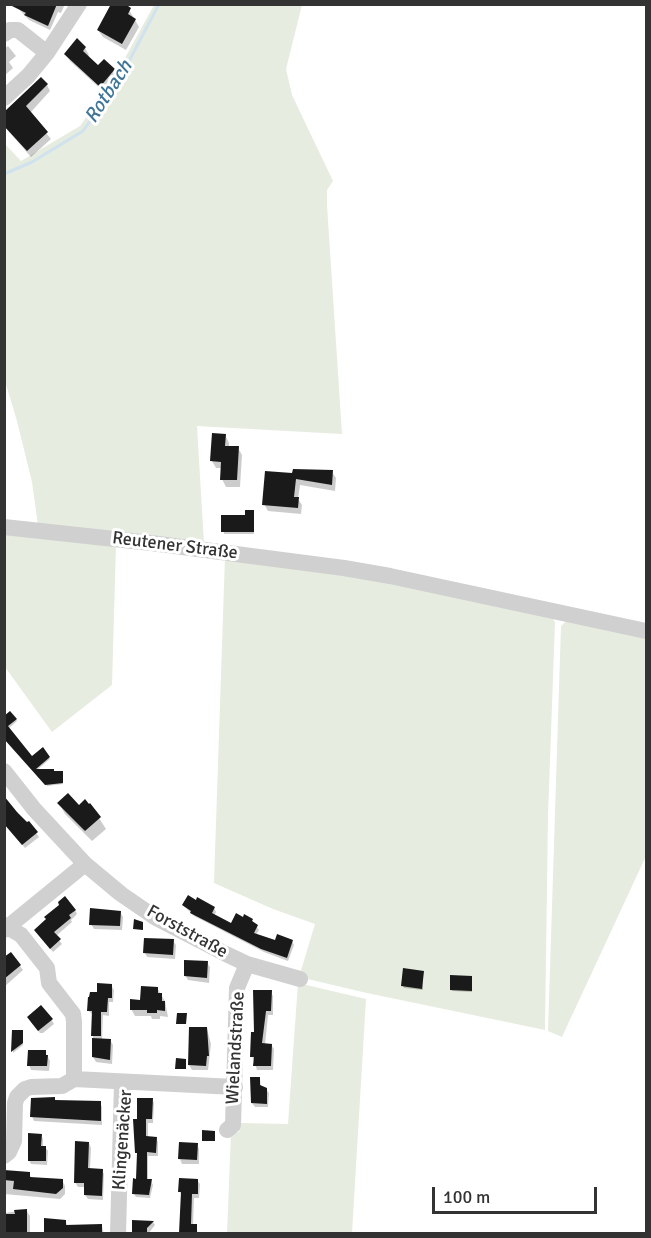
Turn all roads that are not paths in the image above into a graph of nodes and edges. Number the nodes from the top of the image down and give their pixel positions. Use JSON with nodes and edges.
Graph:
{"nodes":[{"id":1,"x":79,"y":4,"type":"edge"},
{"id":2,"x":4,"y":34,"type":"edge"},
{"id":3,"x":47,"y":53,"type":"junction"},
{"id":4,"x":4,"y":98,"type":"edge"},
{"id":5,"x":4,"y":527,"type":"edge"},
{"id":6,"x":646,"y":631,"type":"edge"},
{"id":7,"x":4,"y":771,"type":"edge"},
{"id":8,"x":85,"y":864,"type":"junction"},
{"id":9,"x":6,"y":927,"type":"edge"},
{"id":10,"x":247,"y":964,"type":"junction"},
{"id":11,"x":300,"y":979,"type":"dead end"},
{"id":12,"x":74,"y":1079,"type":"junction"},
{"id":13,"x":122,"y":1082,"type":"junction"},
{"id":14,"x":235,"y":1087,"type":"junction"},
{"id":15,"x":227,"y":1130,"type":"dead end"},
{"id":16,"x":4,"y":1156,"type":"edge"},
{"id":17,"x":118,"y":1233,"type":"edge"}],
"edges":[{"from":1,"to":3,"type":"street"},
{"from":2,"to":3,"type":"street"},
{"from":3,"to":4,"type":"street"},
{"from":5,"to":6,"type":"street","name":"Reutener Straße"},
{"from":7,"to":8,"type":"street","name":"Forststraße"},
{"from":8,"to":9,"type":"street"},
{"from":8,"to":10,"type":"street","name":"Forststraße"},
{"from":9,"to":12,"type":"street"},
{"from":10,"to":11,"type":"street","name":"Forststraße"},
{"from":10,"to":14,"type":"street","name":"Wielandstraße"},
{"from":12,"to":13,"type":"street"},
{"from":12,"to":16,"type":"street"},
{"from":13,"to":14,"type":"street","name":"Klingenäcker"},
{"from":13,"to":17,"type":"street","name":"Klingenäcker"},
{"from":14,"to":15,"type":"street","name":"Wielandstraße"}]}
